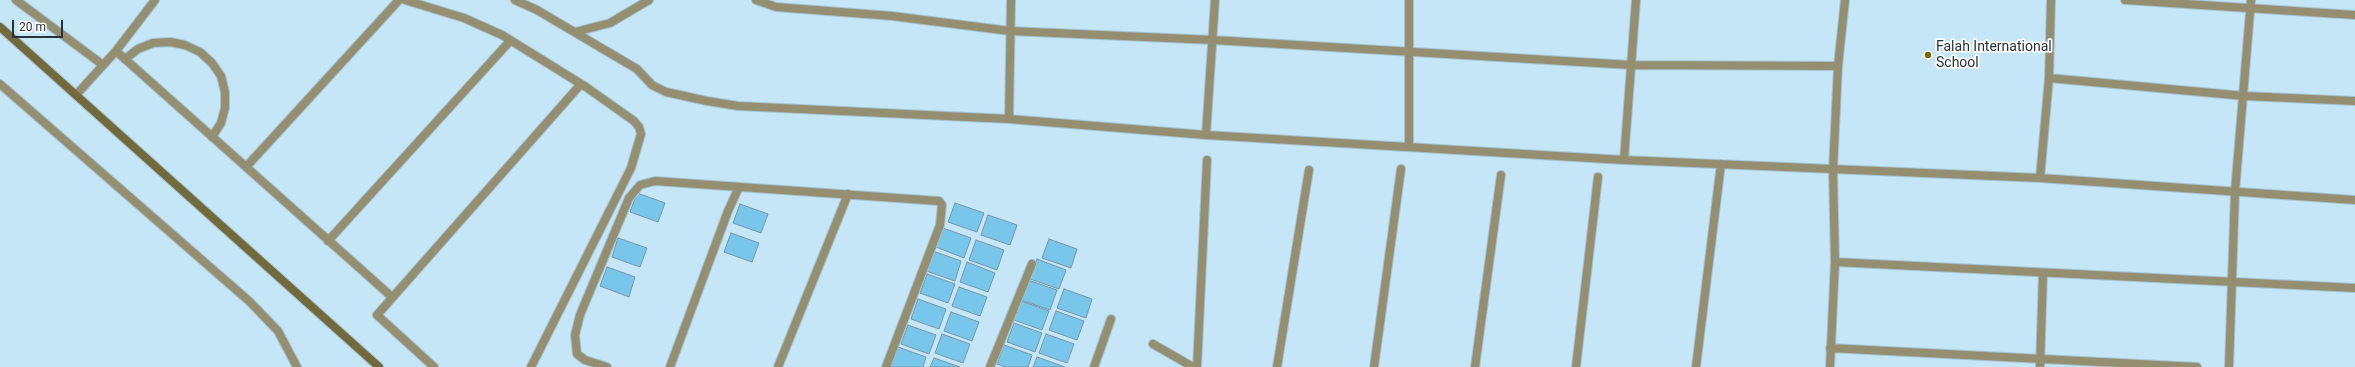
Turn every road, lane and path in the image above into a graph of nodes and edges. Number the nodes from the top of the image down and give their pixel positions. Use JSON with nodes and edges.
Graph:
{"nodes":[{"id":1,"x":16,"y":0,"type":"edge"},
{"id":2,"x":155,"y":0,"type":"edge"},
{"id":3,"x":399,"y":0,"type":"edge"},
{"id":4,"x":405,"y":0,"type":"edge"},
{"id":5,"x":515,"y":0,"type":"edge"},
{"id":6,"x":649,"y":0,"type":"edge"},
{"id":7,"x":756,"y":0,"type":"edge"},
{"id":8,"x":1011,"y":0,"type":"edge"},
{"id":9,"x":1215,"y":0,"type":"edge"},
{"id":10,"x":1409,"y":0,"type":"edge"},
{"id":11,"x":1636,"y":0,"type":"edge"},
{"id":12,"x":1845,"y":0,"type":"edge"},
{"id":13,"x":2051,"y":0,"type":"edge"},
{"id":14,"x":2126,"y":0,"type":"edge"},
{"id":15,"x":2251,"y":0,"type":"edge"},
{"id":16,"x":2251,"y":9,"type":"junction"},
{"id":17,"x":2355,"y":15,"type":"edge"},
{"id":18,"x":0,"y":27,"type":"edge"},
{"id":19,"x":1010,"y":30,"type":"junction"},
{"id":20,"x":575,"y":32,"type":"junction"},
{"id":21,"x":1213,"y":40,"type":"junction"},
{"id":22,"x":510,"y":41,"type":"junction"},
{"id":23,"x":116,"y":51,"type":"junction"},
{"id":24,"x":1410,"y":52,"type":"junction"},
{"id":25,"x":125,"y":59,"type":"junction"},
{"id":26,"x":103,"y":65,"type":"junction"},
{"id":27,"x":1631,"y":65,"type":"junction"},
{"id":28,"x":1838,"y":66,"type":"junction"},
{"id":29,"x":2049,"y":78,"type":"junction"},
{"id":30,"x":0,"y":84,"type":"edge"},
{"id":31,"x":581,"y":84,"type":"junction"},
{"id":32,"x":76,"y":95,"type":"junction"},
{"id":33,"x":2244,"y":96,"type":"junction"},
{"id":34,"x":2355,"y":101,"type":"edge"},
{"id":35,"x":1009,"y":118,"type":"junction"},
{"id":36,"x":1206,"y":134,"type":"junction"},
{"id":37,"x":212,"y":137,"type":"junction"},
{"id":38,"x":1410,"y":146,"type":"junction"},
{"id":39,"x":1207,"y":160,"type":"dead end"},
{"id":40,"x":1624,"y":160,"type":"junction"},
{"id":41,"x":1721,"y":164,"type":"junction"},
{"id":42,"x":246,"y":167,"type":"junction"},
{"id":43,"x":1309,"y":170,"type":"dead end"},
{"id":44,"x":1401,"y":170,"type":"dead end"},
{"id":45,"x":1833,"y":170,"type":"junction"},
{"id":46,"x":1501,"y":175,"type":"dead end"},
{"id":47,"x":1598,"y":177,"type":"dead end"},
{"id":48,"x":2040,"y":178,"type":"junction"},
{"id":49,"x":739,"y":186,"type":"junction"},
{"id":50,"x":2235,"y":192,"type":"junction"},
{"id":51,"x":848,"y":194,"type":"junction"},
{"id":52,"x":2355,"y":200,"type":"edge"},
{"id":53,"x":328,"y":241,"type":"junction"},
{"id":54,"x":1835,"y":262,"type":"junction"},
{"id":55,"x":1032,"y":264,"type":"dead end"},
{"id":56,"x":2043,"y":273,"type":"junction"},
{"id":57,"x":2232,"y":283,"type":"junction"},
{"id":58,"x":2355,"y":288,"type":"edge"},
{"id":59,"x":392,"y":297,"type":"junction"},
{"id":60,"x":1111,"y":319,"type":"dead end"},
{"id":61,"x":1153,"y":344,"type":"dead end"},
{"id":62,"x":1830,"y":348,"type":"junction"},
{"id":63,"x":2040,"y":363,"type":"edge"},
{"id":64,"x":297,"y":367,"type":"edge"},
{"id":65,"x":379,"y":367,"type":"edge"},
{"id":66,"x":434,"y":367,"type":"edge"},
{"id":67,"x":531,"y":367,"type":"edge"},
{"id":68,"x":606,"y":367,"type":"edge"},
{"id":69,"x":670,"y":367,"type":"edge"},
{"id":70,"x":778,"y":367,"type":"edge"},
{"id":71,"x":886,"y":367,"type":"edge"},
{"id":72,"x":990,"y":367,"type":"edge"},
{"id":73,"x":1094,"y":367,"type":"edge"},
{"id":74,"x":1193,"y":367,"type":"edge"},
{"id":75,"x":1197,"y":367,"type":"edge"},
{"id":76,"x":1277,"y":367,"type":"edge"},
{"id":77,"x":1374,"y":367,"type":"edge"},
{"id":78,"x":1474,"y":367,"type":"edge"},
{"id":79,"x":1576,"y":367,"type":"edge"},
{"id":80,"x":1696,"y":367,"type":"edge"},
{"id":81,"x":1830,"y":367,"type":"edge"},
{"id":82,"x":2197,"y":367,"type":"edge"},
{"id":83,"x":2229,"y":367,"type":"edge"}],
"edges":[{"from":1,"to":26,"type":"street"},
{"from":2,"to":23,"type":"street"},
{"from":3,"to":42,"type":"street"},
{"from":4,"to":22,"type":"street"},
{"from":5,"to":20,"type":"street"},
{"from":6,"to":20,"type":"street"},
{"from":7,"to":19,"type":"street"},
{"from":8,"to":19,"type":"street"},
{"from":9,"to":21,"type":"street"},
{"from":10,"to":24,"type":"street"},
{"from":11,"to":27,"type":"street"},
{"from":12,"to":28,"type":"street"},
{"from":13,"to":29,"type":"street"},
{"from":14,"to":16,"type":"street"},
{"from":15,"to":16,"type":"street"},
{"from":16,"to":17,"type":"street"},
{"from":16,"to":33,"type":"street"},
{"from":18,"to":32,"type":"main road"},
{"from":19,"to":21,"type":"street"},
{"from":19,"to":35,"type":"street"},
{"from":20,"to":35,"type":"street"},
{"from":21,"to":24,"type":"street"},
{"from":21,"to":36,"type":"street"},
{"from":22,"to":31,"type":"street"},
{"from":22,"to":53,"type":"street"},
{"from":23,"to":25,"type":"street"},
{"from":23,"to":26,"type":"street"},
{"from":24,"to":27,"type":"street"},
{"from":24,"to":38,"type":"street"},
{"from":25,"to":37,"type":"street"},
{"from":25,"to":37,"type":"street"},
{"from":26,"to":32,"type":"street"},
{"from":27,"to":28,"type":"street"},
{"from":27,"to":40,"type":"street"},
{"from":28,"to":45,"type":"street"},
{"from":29,"to":33,"type":"street"},
{"from":29,"to":48,"type":"street"},
{"from":30,"to":64,"type":"street"},
{"from":31,"to":59,"type":"street"},
{"from":31,"to":67,"type":"street"},
{"from":32,"to":65,"type":"main road"},
{"from":33,"to":34,"type":"street"},
{"from":33,"to":50,"type":"street"},
{"from":35,"to":36,"type":"street"},
{"from":36,"to":38,"type":"street"},
{"from":37,"to":42,"type":"street"},
{"from":38,"to":40,"type":"street"},
{"from":39,"to":75,"type":"street"},
{"from":40,"to":41,"type":"street"},
{"from":41,"to":45,"type":"street"},
{"from":41,"to":80,"type":"street"},
{"from":42,"to":53,"type":"street"},
{"from":43,"to":76,"type":"street"},
{"from":44,"to":77,"type":"street"},
{"from":45,"to":48,"type":"street"},
{"from":45,"to":54,"type":"street"},
{"from":46,"to":78,"type":"street"},
{"from":47,"to":79,"type":"street"},
{"from":48,"to":50,"type":"street"},
{"from":49,"to":51,"type":"street"},
{"from":49,"to":68,"type":"street"},
{"from":49,"to":69,"type":"street"},
{"from":50,"to":52,"type":"street"},
{"from":50,"to":57,"type":"street"},
{"from":51,"to":70,"type":"street"},
{"from":51,"to":71,"type":"street"},
{"from":53,"to":59,"type":"street"},
{"from":54,"to":56,"type":"street"},
{"from":54,"to":62,"type":"street"},
{"from":55,"to":72,"type":"street"},
{"from":56,"to":57,"type":"street"},
{"from":56,"to":63,"type":"street"},
{"from":57,"to":58,"type":"street"},
{"from":57,"to":83,"type":"street"},
{"from":59,"to":66,"type":"street"},
{"from":60,"to":73,"type":"street"},
{"from":61,"to":74,"type":"street"},
{"from":62,"to":63,"type":"street"},
{"from":62,"to":81,"type":"street"},
{"from":63,"to":82,"type":"street"}]}
